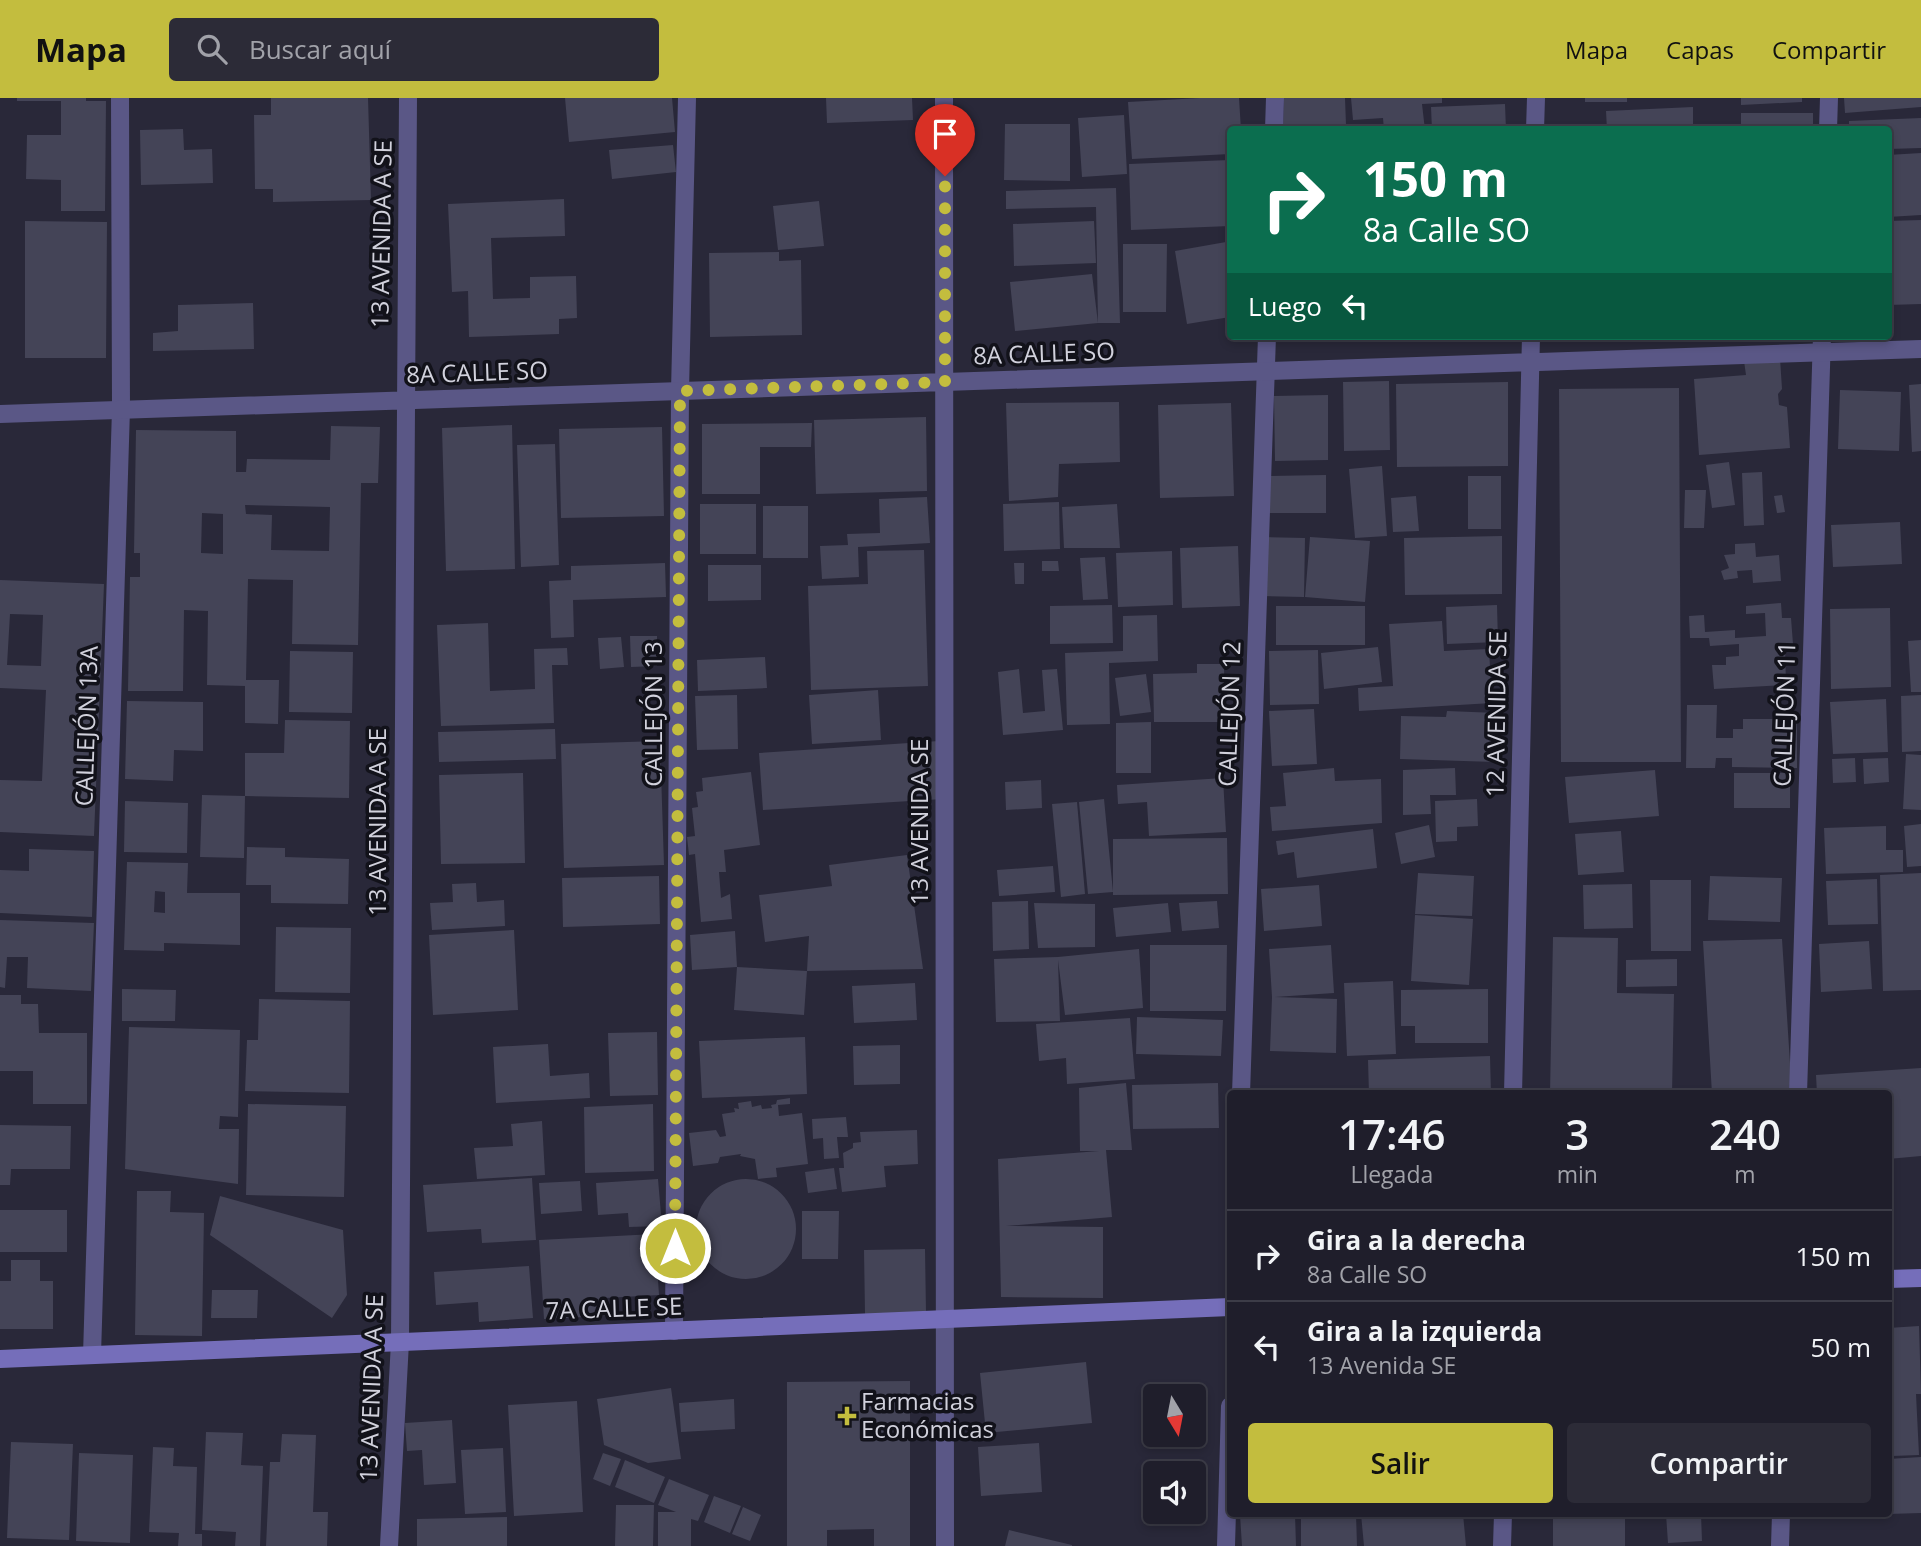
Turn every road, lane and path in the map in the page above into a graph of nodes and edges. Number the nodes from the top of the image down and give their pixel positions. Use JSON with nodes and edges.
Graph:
{"nodes":[{"id":1,"x":120,"y":98,"type":"edge"},
{"id":2,"x":408,"y":98,"type":"edge"},
{"id":3,"x":687,"y":98,"type":"edge"},
{"id":4,"x":944,"y":98,"type":"edge"},
{"id":5,"x":1275,"y":98,"type":"edge"},
{"id":6,"x":1536,"y":98,"type":"edge"},
{"id":7,"x":1829,"y":98,"type":"edge"},
{"id":8,"x":1274,"y":126,"type":"edge"},
{"id":9,"x":1535,"y":126,"type":"edge"},
{"id":10,"x":1828,"y":126,"type":"edge"},
{"id":11,"x":1268,"y":340,"type":"edge"},
{"id":12,"x":1531,"y":340,"type":"edge"},
{"id":13,"x":1821,"y":344,"type":"edge"},
{"id":14,"x":1921,"y":349,"type":"edge"},
{"id":15,"x":1531,"y":362,"type":"junction"},
{"id":16,"x":1266,"y":371,"type":"junction"},
{"id":17,"x":945,"y":382,"type":"junction"},
{"id":18,"x":680,"y":391,"type":"junction"},
{"id":19,"x":404,"y":400,"type":"junction"},
{"id":20,"x":121,"y":409,"type":"junction"},
{"id":21,"x":0,"y":414,"type":"edge"},
{"id":22,"x":1241,"y":1090,"type":"edge"},
{"id":23,"x":1513,"y":1090,"type":"edge"},
{"id":24,"x":1798,"y":1090,"type":"edge"},
{"id":25,"x":1921,"y":1278,"type":"edge"},
{"id":26,"x":1892,"y":1279,"type":"edge"},
{"id":27,"x":1227,"y":1307,"type":"edge"},
{"id":28,"x":944,"y":1319,"type":"junction"},
{"id":29,"x":674,"y":1331,"type":"junction"},
{"id":30,"x":400,"y":1342,"type":"junction"},
{"id":31,"x":92,"y":1355,"type":"junction"},
{"id":32,"x":0,"y":1359,"type":"edge"},
{"id":33,"x":1227,"y":1511,"type":"edge"},
{"id":34,"x":1503,"y":1517,"type":"edge"},
{"id":35,"x":1781,"y":1517,"type":"edge"},
{"id":36,"x":389,"y":1546,"type":"edge"},
{"id":37,"x":945,"y":1546,"type":"edge"},
{"id":38,"x":1226,"y":1546,"type":"edge"},
{"id":39,"x":1502,"y":1546,"type":"edge"},
{"id":40,"x":1780,"y":1546,"type":"edge"}],
"edges":[{"from":1,"to":20,"type":"street","name":"CALLEJÓN 13A"},
{"from":2,"to":19,"type":"street","name":"13 AVENIDA A SE"},
{"from":3,"to":18,"type":"street","name":"CALLEJÓN 13"},
{"from":4,"to":17,"type":"street","name":"13 AVENIDA SE"},
{"from":5,"to":8,"type":"street"},
{"from":6,"to":9,"type":"street"},
{"from":7,"to":10,"type":"street"},
{"from":11,"to":16,"type":"street","name":"CALLEJÓN 12"},
{"from":12,"to":15,"type":"street","name":"12 AVENIDA SE"},
{"from":13,"to":14,"type":"street","name":"8A CALLE SO"},
{"from":13,"to":15,"type":"street","name":"8A CALLE SO"},
{"from":13,"to":24,"type":"street","name":"CALLEJÓN 11"},
{"from":15,"to":16,"type":"street","name":"8A CALLE SO"},
{"from":15,"to":23,"type":"street","name":"12 AVENIDA SE"},
{"from":16,"to":17,"type":"street","name":"8A CALLE SO"},
{"from":16,"to":22,"type":"street","name":"CALLEJÓN 12"},
{"from":17,"to":18,"type":"street","name":"8A CALLE SO"},
{"from":17,"to":28,"type":"street","name":"13 AVENIDA SE"},
{"from":18,"to":19,"type":"street","name":"8A CALLE SO"},
{"from":18,"to":29,"type":"street","name":"CALLEJÓN 13"},
{"from":19,"to":20,"type":"street","name":"8A CALLE SO"},
{"from":19,"to":30,"type":"street","name":"13 AVENIDA A SE"},
{"from":20,"to":21,"type":"street","name":"8A CALLE SO"},
{"from":20,"to":31,"type":"street","name":"CALLEJÓN 13A"},
{"from":25,"to":26,"type":"main road"},
{"from":27,"to":28,"type":"main road","name":"7A CALLE SE"},
{"from":28,"to":29,"type":"main road","name":"7A CALLE SE"},
{"from":28,"to":37,"type":"street","name":"13 AVENIDA SE"},
{"from":29,"to":30,"type":"main road","name":"7A CALLE SE"},
{"from":30,"to":31,"type":"main road","name":"7A CALLE SE"},
{"from":30,"to":36,"type":"street","name":"13 AVENIDA A SE"},
{"from":31,"to":32,"type":"main road","name":"7A CALLE SE"},
{"from":33,"to":38,"type":"street"},
{"from":34,"to":39,"type":"street"},
{"from":35,"to":40,"type":"street"}]}
